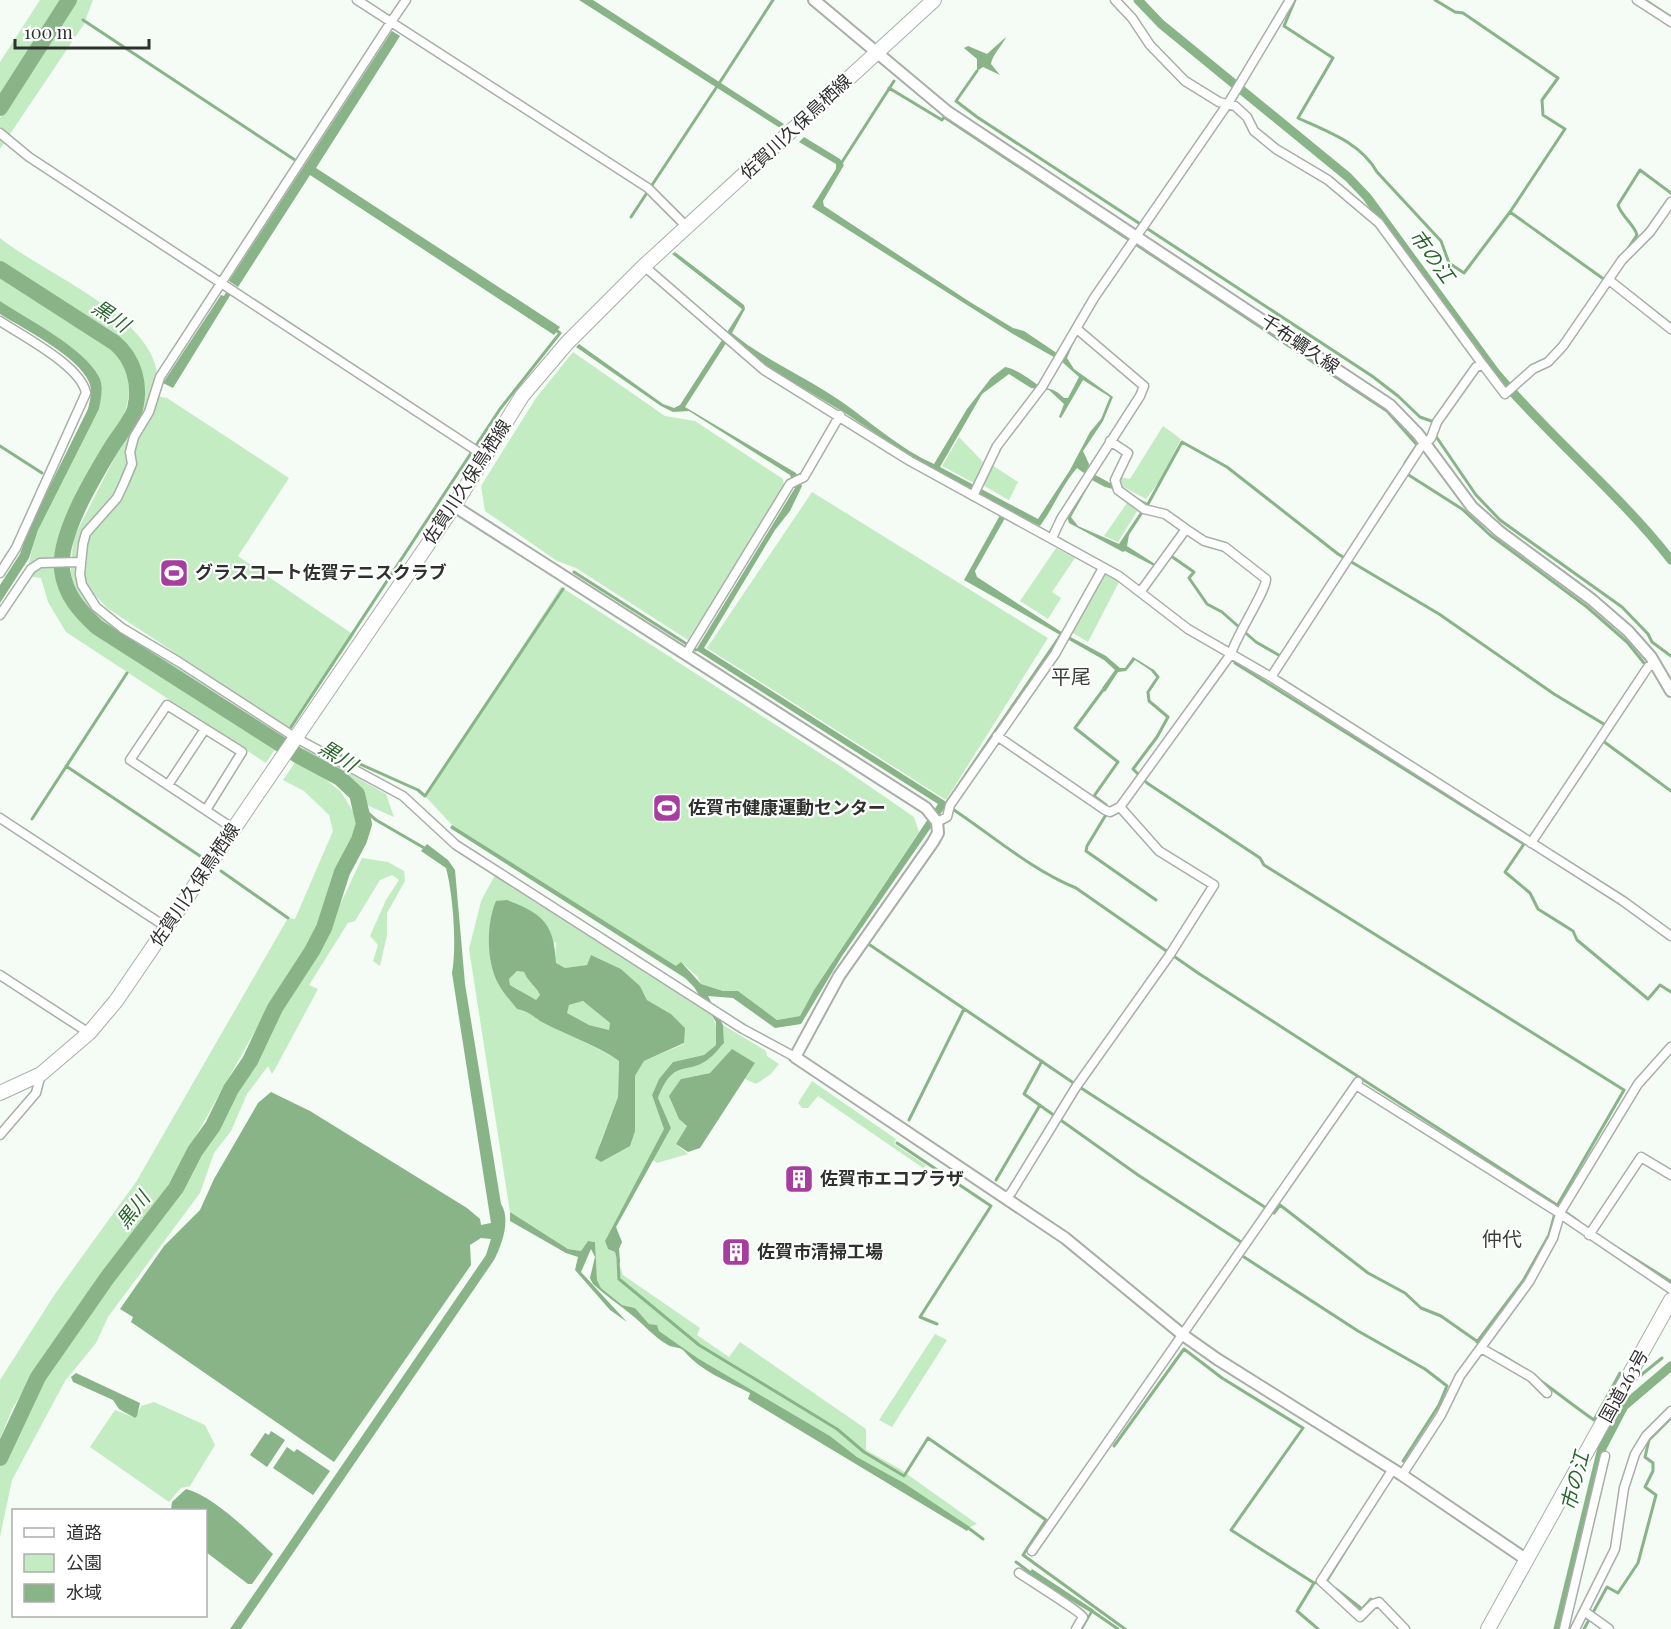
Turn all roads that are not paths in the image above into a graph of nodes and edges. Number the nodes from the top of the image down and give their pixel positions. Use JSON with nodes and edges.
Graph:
{"nodes":[{"id":1,"x":357,"y":0,"type":"edge"},
{"id":2,"x":406,"y":0,"type":"edge"},
{"id":3,"x":814,"y":0,"type":"edge"},
{"id":4,"x":934,"y":0,"type":"edge"},
{"id":5,"x":1115,"y":0,"type":"edge"},
{"id":6,"x":1290,"y":0,"type":"edge"},
{"id":7,"x":1637,"y":0,"type":"edge"},
{"id":8,"x":391,"y":22,"type":"junction"},
{"id":9,"x":1671,"y":22,"type":"edge"},
{"id":10,"x":877,"y":52,"type":"junction"},
{"id":11,"x":1229,"y":102,"type":"junction"},
{"id":12,"x":1,"y":133,"type":"edge"},
{"id":13,"x":1671,"y":202,"type":"edge"},
{"id":14,"x":687,"y":227,"type":"junction"},
{"id":15,"x":1138,"y":235,"type":"junction"},
{"id":16,"x":644,"y":266,"type":"junction"},
{"id":17,"x":1609,"y":280,"type":"junction"},
{"id":18,"x":222,"y":282,"type":"junction"},
{"id":19,"x":0,"y":321,"type":"edge"},
{"id":20,"x":1077,"y":329,"type":"junction"},
{"id":21,"x":1671,"y":329,"type":"edge"},
{"id":22,"x":1483,"y":365,"type":"junction"},
{"id":23,"x":840,"y":416,"type":"junction"},
{"id":24,"x":1110,"y":441,"type":"junction"},
{"id":25,"x":1426,"y":444,"type":"junction"},
{"id":26,"x":478,"y":452,"type":"junction"},
{"id":27,"x":973,"y":496,"type":"junction"},
{"id":28,"x":454,"y":506,"type":"junction"},
{"id":29,"x":1186,"y":529,"type":"junction"},
{"id":30,"x":1052,"y":538,"type":"junction"},
{"id":31,"x":78,"y":562,"type":"junction"},
{"id":32,"x":1103,"y":568,"type":"junction"},
{"id":33,"x":0,"y":573,"type":"edge"},
{"id":34,"x":1141,"y":591,"type":"junction"},
{"id":35,"x":0,"y":615,"type":"edge"},
{"id":36,"x":689,"y":649,"type":"junction"},
{"id":37,"x":1231,"y":654,"type":"junction"},
{"id":38,"x":1655,"y":664,"type":"junction"},
{"id":39,"x":1271,"y":678,"type":"junction"},
{"id":40,"x":1671,"y":691,"type":"edge"},
{"id":41,"x":205,"y":729,"type":"junction"},
{"id":42,"x":997,"y":736,"type":"junction"},
{"id":43,"x":296,"y":738,"type":"junction"},
{"id":44,"x":168,"y":785,"type":"junction"},
{"id":45,"x":1120,"y":807,"type":"junction"},
{"id":46,"x":206,"y":810,"type":"junction"},
{"id":47,"x":0,"y":818,"type":"edge"},
{"id":48,"x":937,"y":822,"type":"junction"},
{"id":49,"x":234,"y":829,"type":"junction"},
{"id":50,"x":1531,"y":843,"type":"junction"},
{"id":51,"x":166,"y":927,"type":"junction"},
{"id":52,"x":1671,"y":936,"type":"edge"},
{"id":53,"x":0,"y":975,"type":"edge"},
{"id":54,"x":89,"y":1033,"type":"junction"},
{"id":55,"x":1671,"y":1047,"type":"edge"},
{"id":56,"x":795,"y":1057,"type":"junction"},
{"id":57,"x":41,"y":1074,"type":"junction"},
{"id":58,"x":0,"y":1093,"type":"edge"},
{"id":59,"x":0,"y":1135,"type":"edge"},
{"id":60,"x":1671,"y":1175,"type":"edge"},
{"id":61,"x":1005,"y":1198,"type":"junction"},
{"id":62,"x":1559,"y":1210,"type":"junction"},
{"id":63,"x":1591,"y":1231,"type":"junction"},
{"id":64,"x":1671,"y":1289,"type":"edge"},
{"id":65,"x":1671,"y":1300,"type":"edge"},
{"id":66,"x":1183,"y":1335,"type":"junction"},
{"id":67,"x":1482,"y":1346,"type":"junction"},
{"id":68,"x":1547,"y":1393,"type":"dead end"},
{"id":69,"x":1669,"y":1417,"type":"edge"},
{"id":70,"x":1605,"y":1456,"type":"dead end"},
{"id":71,"x":1397,"y":1472,"type":"junction"},
{"id":72,"x":1032,"y":1551,"type":"dead end"},
{"id":73,"x":1527,"y":1560,"type":"junction"},
{"id":74,"x":1019,"y":1573,"type":"dead end"},
{"id":75,"x":1589,"y":1614,"type":"junction"},
{"id":76,"x":1076,"y":1629,"type":"edge"},
{"id":77,"x":1405,"y":1629,"type":"edge"},
{"id":78,"x":1488,"y":1629,"type":"edge"},
{"id":79,"x":1564,"y":1629,"type":"edge"},
{"id":80,"x":1575,"y":1629,"type":"edge"},
{"id":81,"x":1608,"y":1629,"type":"edge"}],
"edges":[{"from":1,"to":8,"type":"street"},
{"from":2,"to":8,"type":"street"},
{"from":3,"to":10,"type":"street","name":"千布蠣久線"},
{"from":4,"to":10,"type":"main road","name":"佐賀川久保鳥栖線"},
{"from":5,"to":11,"type":"street"},
{"from":6,"to":11,"type":"street"},
{"from":7,"to":9,"type":"street"},
{"from":8,"to":14,"type":"street"},
{"from":8,"to":18,"type":"street"},
{"from":10,"to":14,"type":"main road","name":"佐賀川久保鳥栖線"},
{"from":10,"to":15,"type":"street","name":"千布蠣久線"},
{"from":11,"to":15,"type":"street"},
{"from":11,"to":22,"type":"street"},
{"from":12,"to":18,"type":"street"},
{"from":13,"to":17,"type":"street"},
{"from":14,"to":16,"type":"main road","name":"佐賀川久保鳥栖線"},
{"from":15,"to":20,"type":"street"},
{"from":15,"to":25,"type":"street","name":"千布蠣久線"},
{"from":16,"to":23,"type":"street"},
{"from":16,"to":26,"type":"main road","name":"佐賀川久保鳥栖線"},
{"from":17,"to":21,"type":"street"},
{"from":17,"to":22,"type":"street"},
{"from":18,"to":26,"type":"street"},
{"from":18,"to":31,"type":"street"},
{"from":19,"to":33,"type":"street"},
{"from":20,"to":24,"type":"street"},
{"from":20,"to":27,"type":"street"},
{"from":22,"to":25,"type":"street"},
{"from":23,"to":27,"type":"street"},
{"from":23,"to":36,"type":"street"},
{"from":24,"to":29,"type":"street"},
{"from":24,"to":30,"type":"street"},
{"from":25,"to":38,"type":"street","name":"千布蠣久線"},
{"from":25,"to":39,"type":"street"},
{"from":26,"to":28,"type":"main road","name":"佐賀川久保鳥栖線"},
{"from":27,"to":30,"type":"street"},
{"from":28,"to":36,"type":"street"},
{"from":28,"to":43,"type":"main road","name":"佐賀川久保鳥栖線"},
{"from":29,"to":34,"type":"street"},
{"from":29,"to":37,"type":"street"},
{"from":30,"to":32,"type":"street"},
{"from":31,"to":35,"type":"street"},
{"from":31,"to":43,"type":"street"},
{"from":32,"to":34,"type":"street"},
{"from":32,"to":42,"type":"street"},
{"from":34,"to":37,"type":"street"},
{"from":36,"to":48,"type":"street"},
{"from":37,"to":39,"type":"street"},
{"from":37,"to":45,"type":"street"},
{"from":38,"to":40,"type":"street","name":"千布蠣久線"},
{"from":38,"to":50,"type":"street"},
{"from":39,"to":50,"type":"street"},
{"from":41,"to":44,"type":"street"},
{"from":41,"to":44,"type":"street"},
{"from":41,"to":46,"type":"street"},
{"from":42,"to":45,"type":"street"},
{"from":42,"to":48,"type":"street"},
{"from":43,"to":49,"type":"main road","name":"佐賀川久保鳥栖線"},
{"from":43,"to":56,"type":"street"},
{"from":44,"to":46,"type":"street"},
{"from":45,"to":61,"type":"street"},
{"from":46,"to":49,"type":"street"},
{"from":47,"to":51,"type":"street"},
{"from":48,"to":56,"type":"street"},
{"from":49,"to":51,"type":"main road","name":"佐賀川久保鳥栖線"},
{"from":50,"to":52,"type":"street"},
{"from":51,"to":54,"type":"main road","name":"佐賀川久保鳥栖線"},
{"from":53,"to":54,"type":"street"},
{"from":54,"to":57,"type":"main road","name":"佐賀川久保鳥栖線"},
{"from":55,"to":62,"type":"street"},
{"from":56,"to":61,"type":"street"},
{"from":57,"to":58,"type":"main road","name":"佐賀川久保鳥栖線"},
{"from":57,"to":59,"type":"street"},
{"from":60,"to":63,"type":"street"},
{"from":61,"to":66,"type":"street"},
{"from":62,"to":63,"type":"street"},
{"from":62,"to":66,"type":"street"},
{"from":62,"to":67,"type":"street"},
{"from":63,"to":64,"type":"street"},
{"from":65,"to":73,"type":"main road","name":"国道263号"},
{"from":66,"to":71,"type":"street"},
{"from":66,"to":72,"type":"street"},
{"from":67,"to":68,"type":"street"},
{"from":67,"to":71,"type":"street"},
{"from":69,"to":75,"type":"street"},
{"from":70,"to":79,"type":"street"},
{"from":71,"to":73,"type":"street"},
{"from":71,"to":77,"type":"street"},
{"from":73,"to":78,"type":"main road","name":"国道263号"},
{"from":74,"to":76,"type":"street"},
{"from":75,"to":80,"type":"street"},
{"from":75,"to":81,"type":"street"}]}
